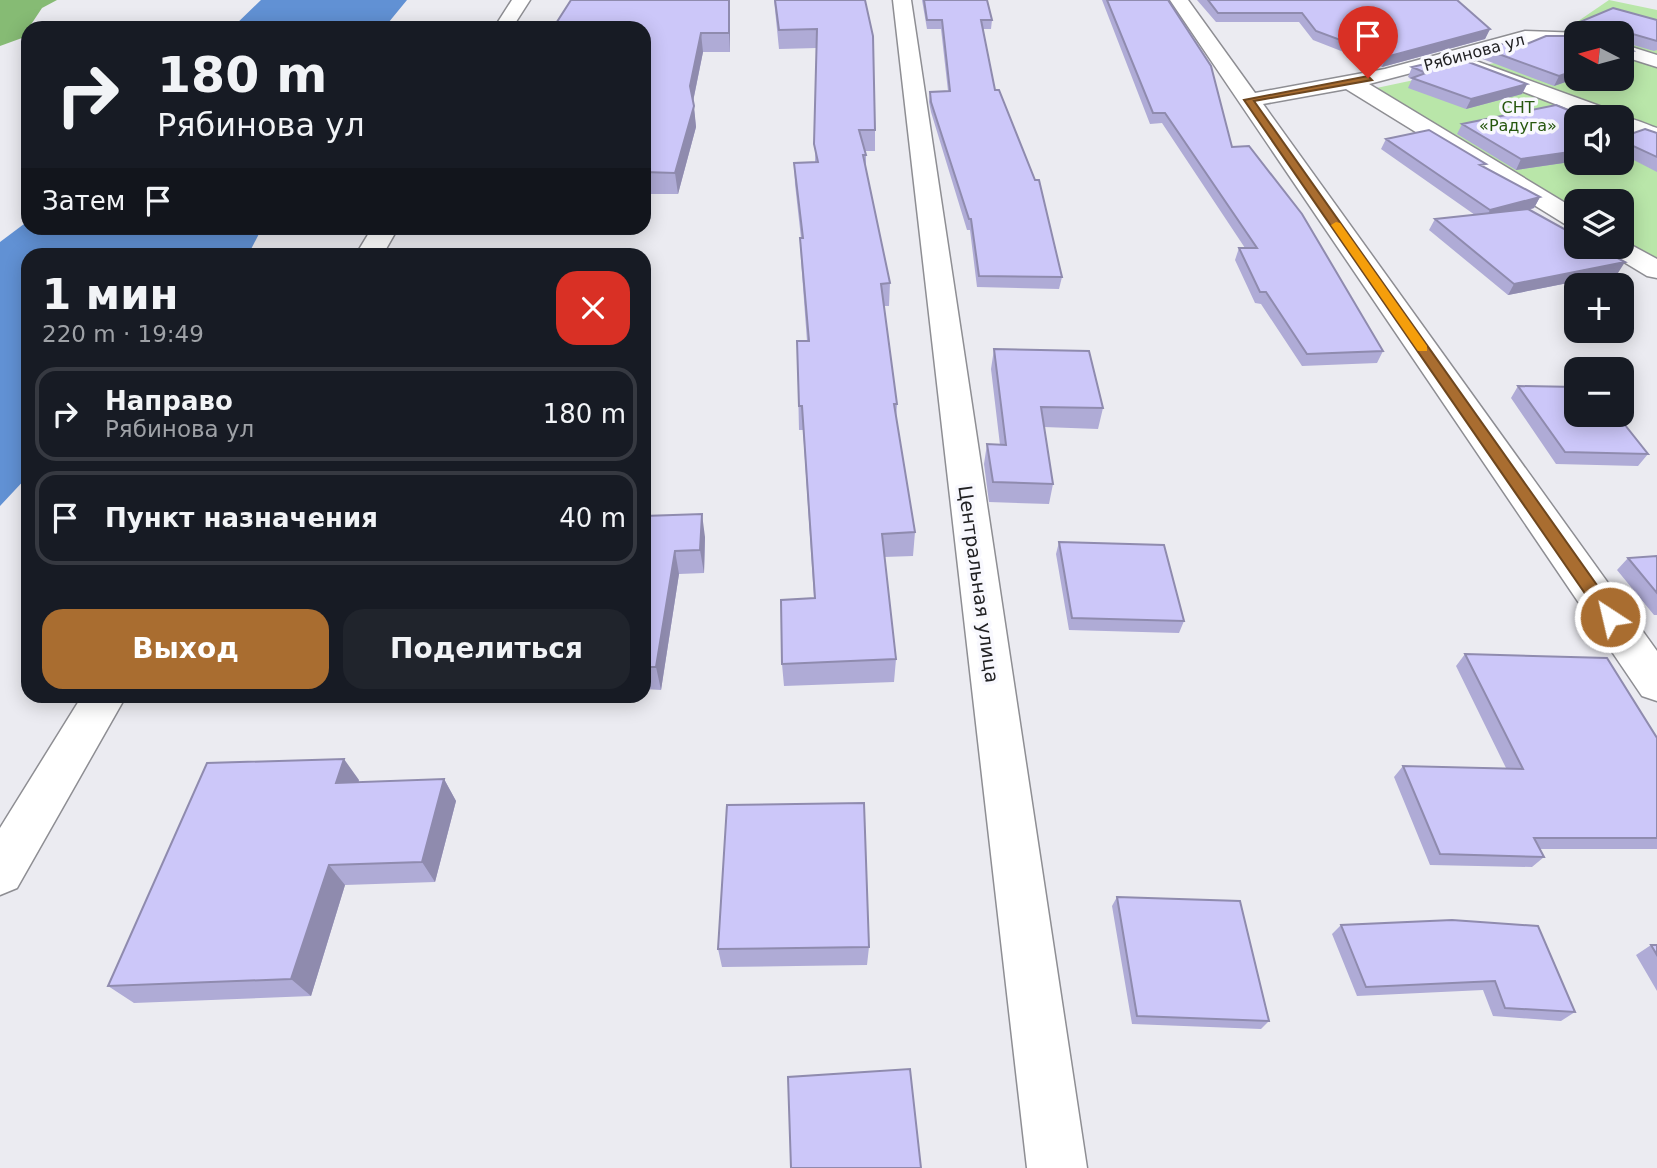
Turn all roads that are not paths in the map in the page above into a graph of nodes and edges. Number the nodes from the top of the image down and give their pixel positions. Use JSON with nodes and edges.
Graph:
{"nodes":[{"id":1,"x":520,"y":0,"type":"edge"},
{"id":2,"x":902,"y":0,"type":"edge"},
{"id":3,"x":1179,"y":0,"type":"edge"},
{"id":4,"x":507,"y":21,"type":"edge"},
{"id":5,"x":1564,"y":37,"type":"edge"},
{"id":6,"x":1634,"y":54,"type":"edge"},
{"id":7,"x":1452,"y":57,"type":"junction"},
{"id":8,"x":1657,"y":61,"type":"edge"},
{"id":9,"x":1350,"y":82,"type":"junction"},
{"id":10,"x":1249,"y":100,"type":"junction"},
{"id":11,"x":1577,"y":105,"type":"edge"},
{"id":12,"x":1634,"y":127,"type":"edge"},
{"id":13,"x":1657,"y":136,"type":"edge"},
{"id":14,"x":1564,"y":213,"type":"edge"},
{"id":15,"x":1634,"y":256,"type":"edge"},
{"id":16,"x":1657,"y":270,"type":"edge"},
{"id":17,"x":1657,"y":684,"type":"edge"},
{"id":18,"x":101,"y":703,"type":"edge"},
{"id":19,"x":0,"y":872,"type":"edge"},
{"id":20,"x":1057,"y":1168,"type":"edge"}],
"edges":[{"from":1,"to":4,"type":"street"},
{"from":2,"to":20,"type":"street","name":"Центральная улица"},
{"from":3,"to":10,"type":"street"},
{"from":5,"to":7,"type":"street","name":"Рябинова ул"},
{"from":6,"to":8,"type":"street"},
{"from":7,"to":9,"type":"street","name":"Рябинова ул"},
{"from":7,"to":11,"type":"street"},
{"from":9,"to":10,"type":"street","name":"Рябинова ул"},
{"from":9,"to":14,"type":"street"},
{"from":10,"to":17,"type":"street"},
{"from":12,"to":13,"type":"street"},
{"from":15,"to":16,"type":"street"},
{"from":18,"to":19,"type":"street"}]}
